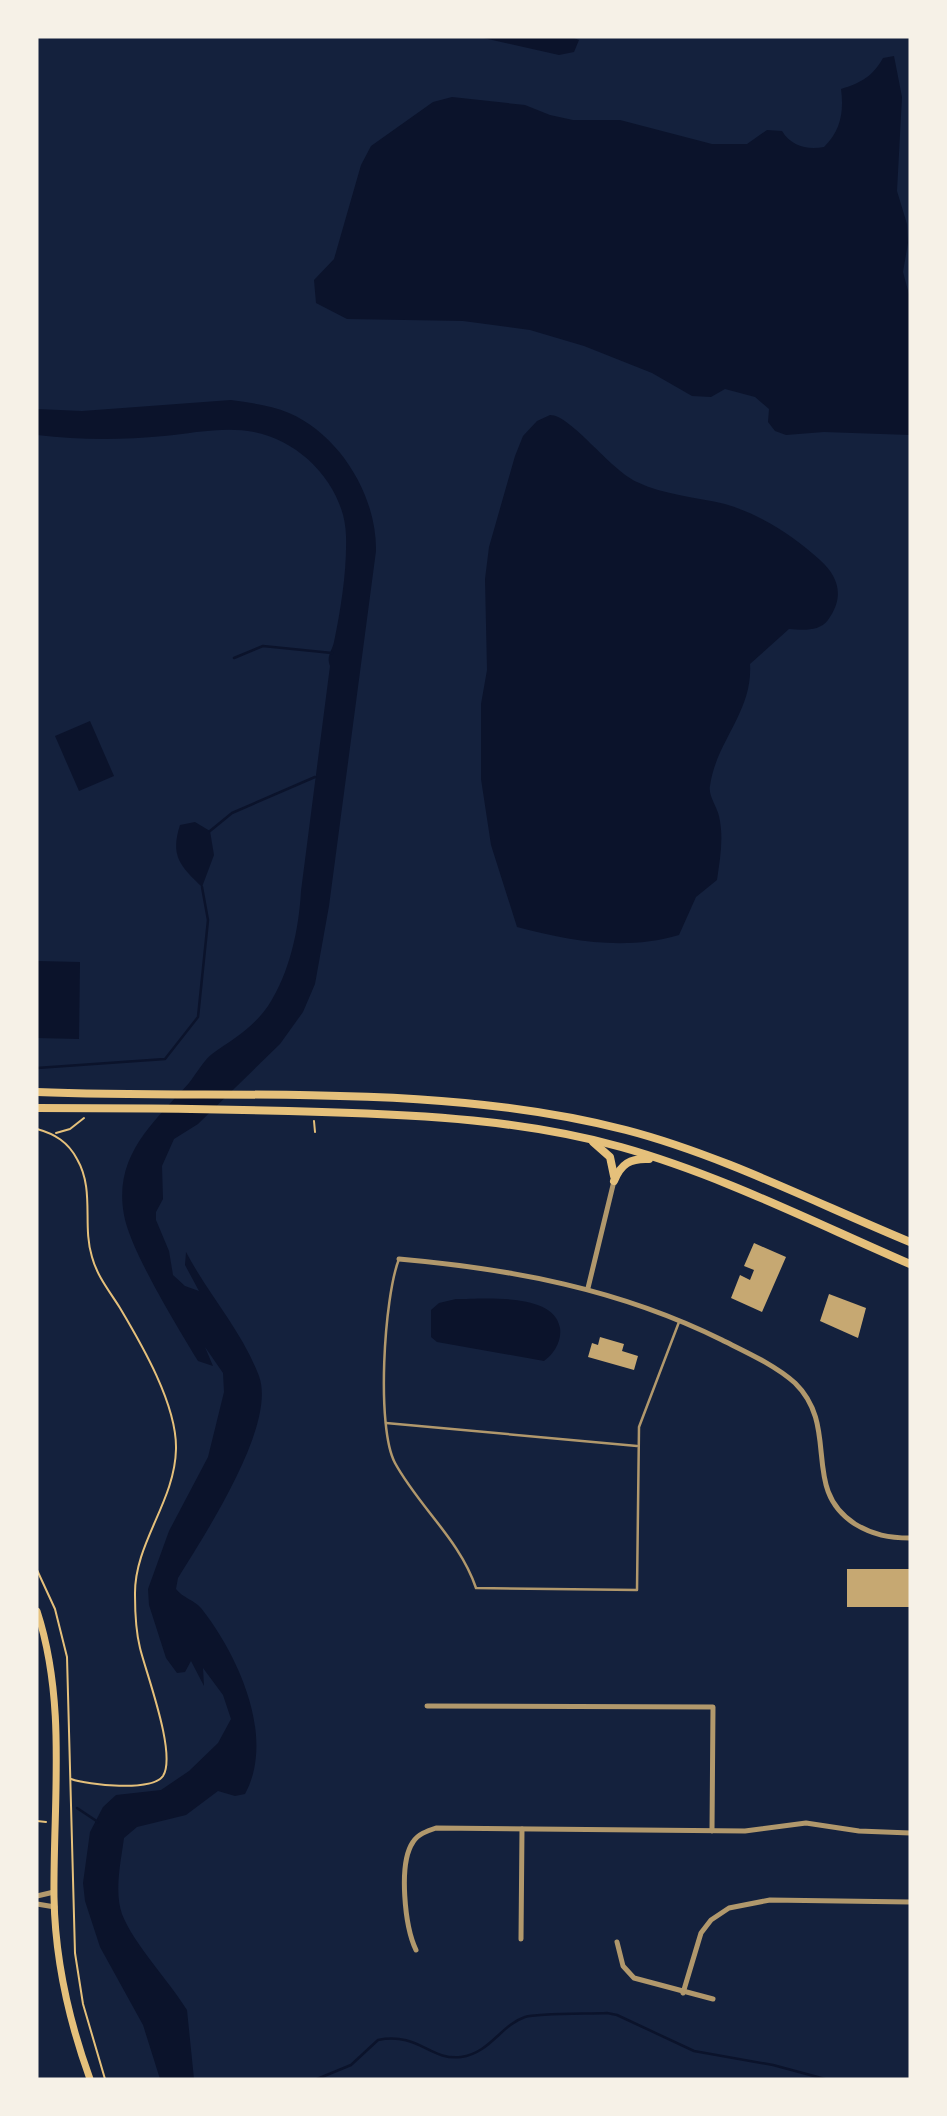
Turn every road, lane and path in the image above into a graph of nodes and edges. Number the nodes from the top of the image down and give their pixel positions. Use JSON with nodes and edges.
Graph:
{"nodes":[{"id":1,"x":37,"y":1093,"type":"edge"},
{"id":2,"x":37,"y":1108,"type":"edge"},
{"id":3,"x":88,"y":1115,"type":"dead end"},
{"id":4,"x":37,"y":1129,"type":"edge"},
{"id":5,"x":55,"y":1134,"type":"junction"},
{"id":6,"x":590,"y":1140,"type":"junction"},
{"id":7,"x":680,"y":1167,"type":"junction"},
{"id":8,"x":614,"y":1181,"type":"junction"},
{"id":9,"x":910,"y":1242,"type":"edge"},
{"id":10,"x":399,"y":1259,"type":"joint"},
{"id":11,"x":910,"y":1264,"type":"edge"},
{"id":12,"x":588,"y":1289,"type":"junction"},
{"id":13,"x":680,"y":1321,"type":"junction"},
{"id":14,"x":386,"y":1423,"type":"junction"},
{"id":15,"x":637,"y":1446,"type":"junction"},
{"id":16,"x":910,"y":1538,"type":"edge"},
{"id":17,"x":37,"y":1570,"type":"edge"},
{"id":18,"x":37,"y":1611,"type":"edge"},
{"id":19,"x":427,"y":1706,"type":"dead end"},
{"id":20,"x":71,"y":1779,"type":"junction"},
{"id":21,"x":37,"y":1821,"type":"edge"},
{"id":22,"x":46,"y":1822,"type":"dead end"},
{"id":23,"x":522,"y":1829,"type":"junction"},
{"id":24,"x":712,"y":1831,"type":"junction"},
{"id":25,"x":908,"y":1832,"type":"edge"},
{"id":26,"x":54,"y":1892,"type":"junction"},
{"id":27,"x":37,"y":1896,"type":"edge"},
{"id":28,"x":910,"y":1902,"type":"edge"},
{"id":29,"x":37,"y":1904,"type":"edge"},
{"id":30,"x":55,"y":1907,"type":"junction"},
{"id":31,"x":521,"y":1940,"type":"dead end"},
{"id":32,"x":617,"y":1942,"type":"dead end"},
{"id":33,"x":416,"y":1950,"type":"dead end"},
{"id":34,"x":683,"y":1993,"type":"junction"},
{"id":35,"x":713,"y":1999,"type":"dead end"},
{"id":36,"x":90,"y":2079,"type":"edge"},
{"id":37,"x":105,"y":2079,"type":"edge"}],
"edges":[{"from":1,"to":9,"type":"main road"},
{"from":2,"to":6,"type":"main road"},
{"from":3,"to":5,"type":"path"},
{"from":4,"to":5,"type":"path"},
{"from":5,"to":20,"type":"path"},
{"from":6,"to":7,"type":"main road"},
{"from":6,"to":8,"type":"main road"},
{"from":7,"to":8,"type":"main road"},
{"from":7,"to":11,"type":"main road"},
{"from":8,"to":12,"type":"street"},
{"from":10,"to":12,"type":"street"},
{"from":10,"to":14,"type":"lane"},
{"from":12,"to":13,"type":"street"},
{"from":13,"to":15,"type":"lane"},
{"from":13,"to":16,"type":"street"},
{"from":14,"to":15,"type":"lane"},
{"from":14,"to":15,"type":"lane"},
{"from":17,"to":20,"type":"path"},
{"from":18,"to":26,"type":"main road"},
{"from":19,"to":24,"type":"street"},
{"from":20,"to":37,"type":"path"},
{"from":21,"to":22,"type":"path"},
{"from":23,"to":24,"type":"street"},
{"from":23,"to":31,"type":"street"},
{"from":23,"to":33,"type":"street"},
{"from":24,"to":25,"type":"street"},
{"from":26,"to":27,"type":"street"},
{"from":26,"to":30,"type":"main road"},
{"from":28,"to":34,"type":"street"},
{"from":29,"to":30,"type":"street"},
{"from":30,"to":36,"type":"main road"},
{"from":32,"to":34,"type":"street"},
{"from":34,"to":35,"type":"street"}]}
